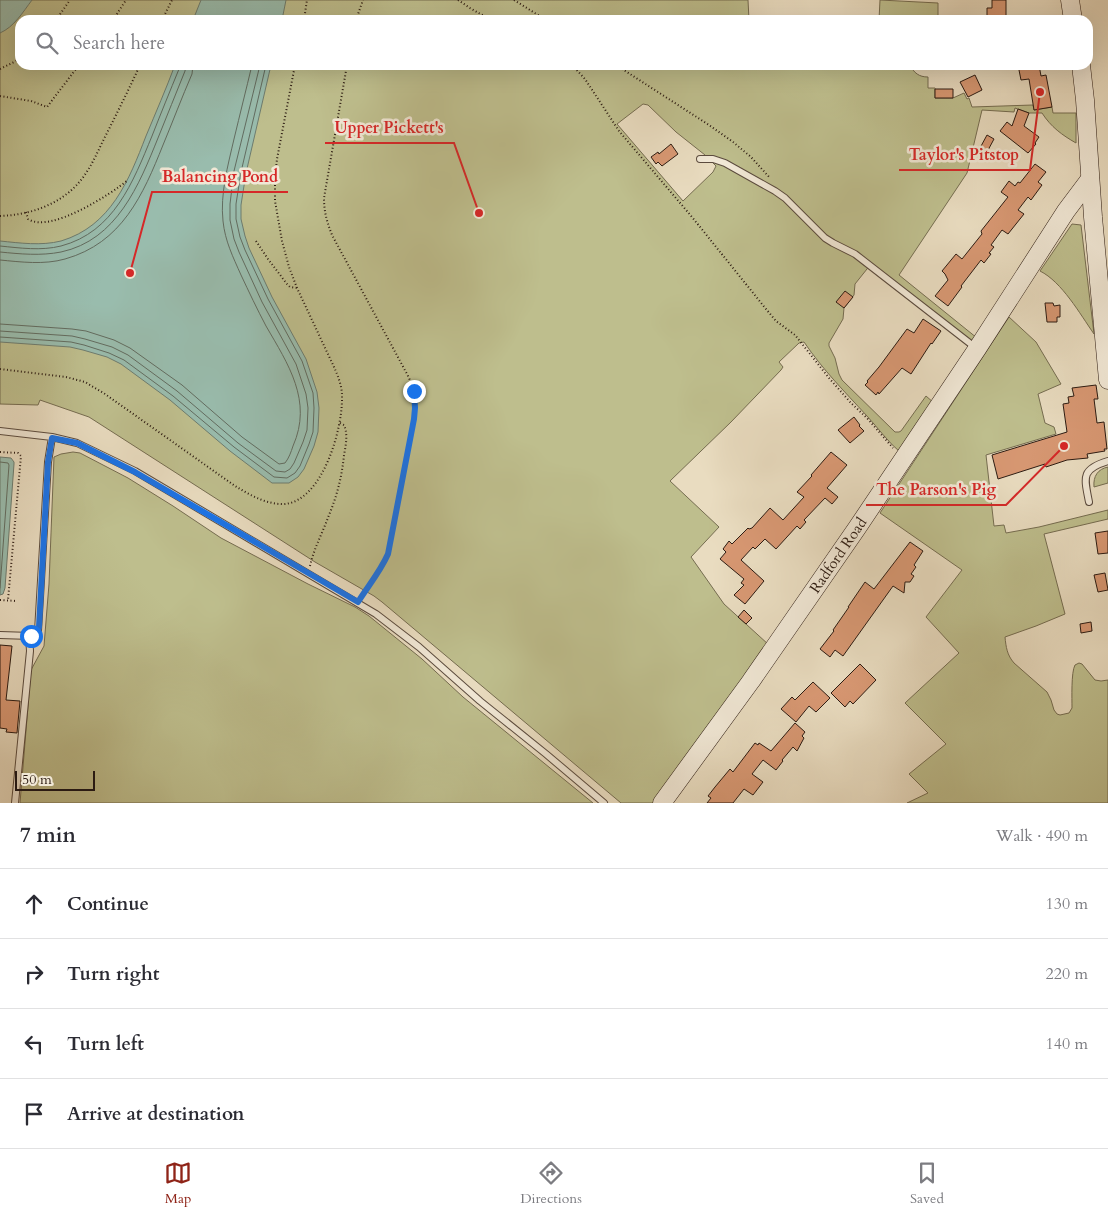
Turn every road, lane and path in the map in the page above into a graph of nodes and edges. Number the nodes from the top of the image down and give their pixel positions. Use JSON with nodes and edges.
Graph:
{"nodes":[{"id":1,"x":70,"y":0,"type":"edge"},
{"id":2,"x":126,"y":0,"type":"edge"},
{"id":3,"x":172,"y":0,"type":"edge"},
{"id":4,"x":307,"y":0,"type":"edge"},
{"id":5,"x":363,"y":0,"type":"edge"},
{"id":6,"x":458,"y":0,"type":"edge"},
{"id":7,"x":514,"y":0,"type":"edge"},
{"id":8,"x":1070,"y":0,"type":"edge"},
{"id":9,"x":60,"y":15,"type":"edge"},
{"id":10,"x":116,"y":15,"type":"edge"},
{"id":11,"x":164,"y":15,"type":"edge"},
{"id":12,"x":305,"y":15,"type":"edge"},
{"id":13,"x":358,"y":15,"type":"edge"},
{"id":14,"x":482,"y":15,"type":"edge"},
{"id":15,"x":538,"y":15,"type":"edge"},
{"id":16,"x":1072,"y":15,"type":"edge"},
{"id":17,"x":15,"y":62,"type":"edge"},
{"id":18,"x":0,"y":70,"type":"edge"},
{"id":19,"x":75,"y":70,"type":"edge"},
{"id":20,"x":138,"y":70,"type":"edge"},
{"id":21,"x":294,"y":70,"type":"edge"},
{"id":22,"x":346,"y":70,"type":"edge"},
{"id":23,"x":577,"y":70,"type":"edge"},
{"id":24,"x":624,"y":70,"type":"edge"},
{"id":25,"x":1082,"y":70,"type":"edge"},
{"id":26,"x":0,"y":96,"type":"edge"},
{"id":27,"x":700,"y":159,"type":"dead end"},
{"id":28,"x":1090,"y":178,"type":"junction"},
{"id":29,"x":128,"y":180,"type":"dead end"},
{"id":30,"x":775,"y":184,"type":"dead end"},
{"id":31,"x":1066,"y":211,"type":"junction"},
{"id":32,"x":26,"y":212,"type":"junction"},
{"id":33,"x":0,"y":216,"type":"edge"},
{"id":34,"x":1092,"y":217,"type":"junction"},
{"id":35,"x":256,"y":241,"type":"dead end"},
{"id":36,"x":297,"y":288,"type":"junction"},
{"id":37,"x":977,"y":349,"type":"junction"},
{"id":38,"x":0,"y":368,"type":"edge"},
{"id":39,"x":1108,"y":380,"type":"edge"},
{"id":40,"x":340,"y":423,"type":"junction"},
{"id":41,"x":0,"y":431,"type":"edge"},
{"id":42,"x":52,"y":438,"type":"junction"},
{"id":43,"x":0,"y":452,"type":"edge"},
{"id":44,"x":903,"y":459,"type":"junction"},
{"id":45,"x":1108,"y":461,"type":"edge"},
{"id":46,"x":1089,"y":502,"type":"dead end"},
{"id":47,"x":308,"y":573,"type":"junction"},
{"id":48,"x":0,"y":600,"type":"edge"},
{"id":49,"x":8,"y":600,"type":"junction"},
{"id":50,"x":17,"y":601,"type":"dead end"},
{"id":51,"x":358,"y":602,"type":"junction"},
{"id":52,"x":0,"y":635,"type":"edge"},
{"id":53,"x":30,"y":636,"type":"junction"},
{"id":54,"x":15,"y":803,"type":"edge"},
{"id":55,"x":604,"y":803,"type":"edge"},
{"id":56,"x":662,"y":803,"type":"edge"}],
"edges":[{"from":1,"to":9,"type":"path"},
{"from":2,"to":10,"type":"path"},
{"from":3,"to":11,"type":"path"},
{"from":4,"to":12,"type":"path"},
{"from":5,"to":13,"type":"path"},
{"from":6,"to":14,"type":"path"},
{"from":7,"to":15,"type":"path"},
{"from":8,"to":16,"type":"street"},
{"from":17,"to":18,"type":"path"},
{"from":19,"to":26,"type":"path"},
{"from":20,"to":32,"type":"path"},
{"from":21,"to":36,"type":"path"},
{"from":22,"to":51,"type":"path"},
{"from":23,"to":44,"type":"path"},
{"from":24,"to":30,"type":"path"},
{"from":25,"to":28,"type":"street"},
{"from":27,"to":37,"type":"lane"},
{"from":28,"to":31,"type":"street","name":"Radford Road"},
{"from":28,"to":34,"type":"street"},
{"from":29,"to":32,"type":"path"},
{"from":31,"to":34,"type":"street"},
{"from":31,"to":37,"type":"street","name":"Radford Road"},
{"from":32,"to":33,"type":"path"},
{"from":34,"to":39,"type":"street"},
{"from":35,"to":36,"type":"path"},
{"from":36,"to":40,"type":"path"},
{"from":37,"to":44,"type":"street","name":"Radford Road"},
{"from":38,"to":40,"type":"path"},
{"from":40,"to":47,"type":"path"},
{"from":41,"to":42,"type":"lane"},
{"from":42,"to":47,"type":"lane"},
{"from":42,"to":53,"type":"lane"},
{"from":43,"to":49,"type":"path"},
{"from":44,"to":56,"type":"street","name":"Radford Road"},
{"from":45,"to":46,"type":"lane"},
{"from":47,"to":51,"type":"lane"},
{"from":48,"to":49,"type":"path"},
{"from":49,"to":50,"type":"path"},
{"from":51,"to":55,"type":"lane"},
{"from":52,"to":53,"type":"lane"},
{"from":53,"to":54,"type":"lane"}]}
